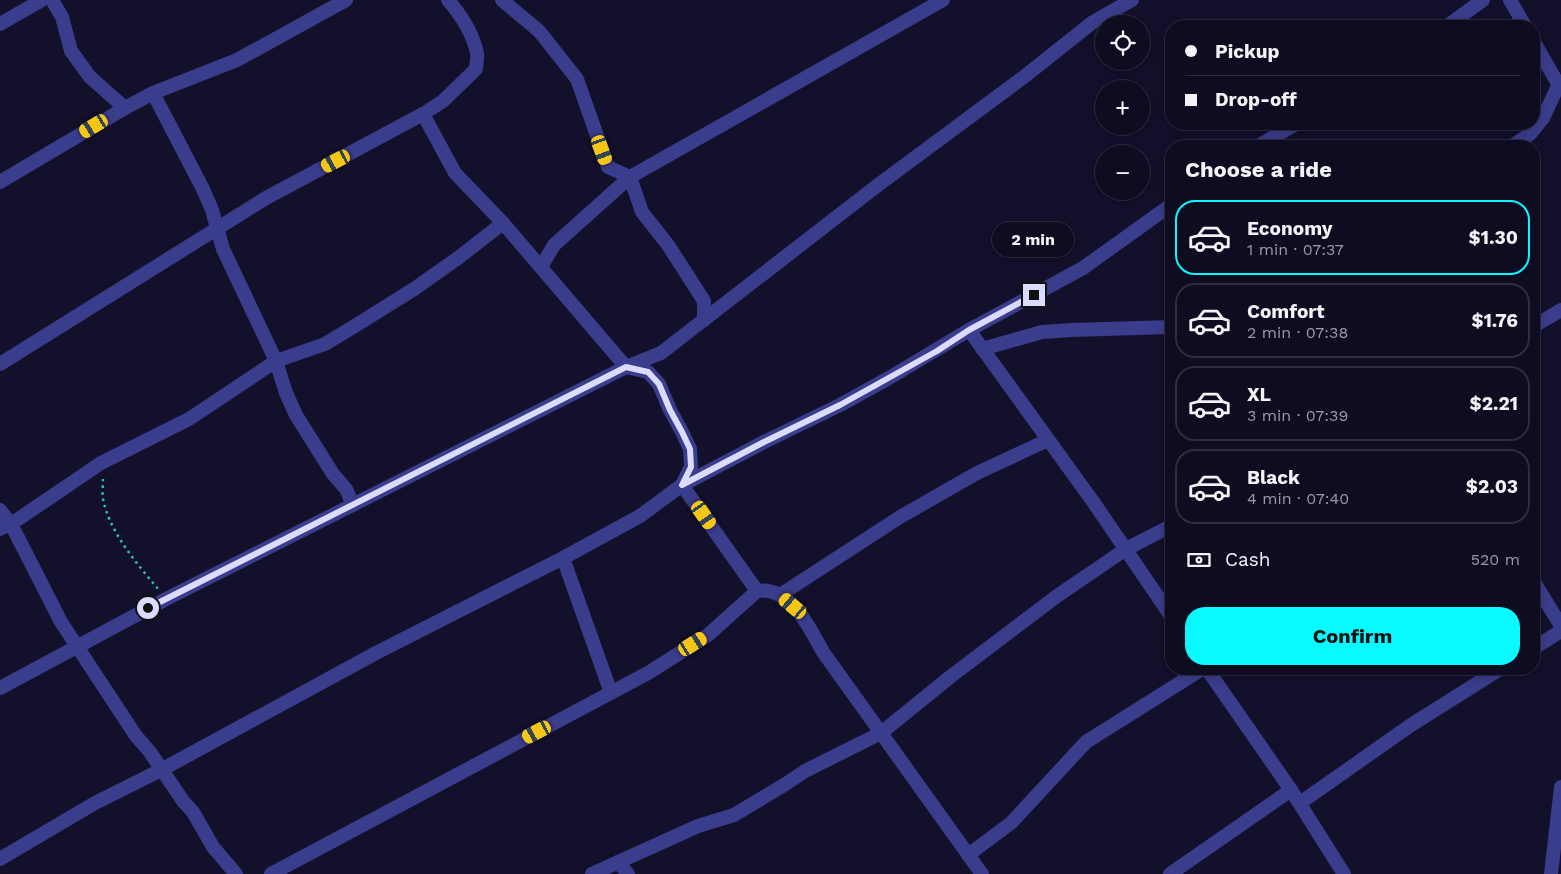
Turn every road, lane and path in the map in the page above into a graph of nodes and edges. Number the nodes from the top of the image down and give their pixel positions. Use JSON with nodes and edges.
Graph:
{"nodes":[{"id":1,"x":42,"y":0,"type":"edge"},
{"id":2,"x":52,"y":0,"type":"edge"},
{"id":3,"x":346,"y":0,"type":"edge"},
{"id":4,"x":448,"y":0,"type":"edge"},
{"id":5,"x":502,"y":0,"type":"edge"},
{"id":6,"x":943,"y":0,"type":"edge"},
{"id":7,"x":1132,"y":0,"type":"edge"},
{"id":8,"x":1483,"y":0,"type":"edge"},
{"id":9,"x":1510,"y":0,"type":"edge"},
{"id":10,"x":1455,"y":20,"type":"edge"},
{"id":11,"x":1522,"y":20,"type":"edge"},
{"id":12,"x":0,"y":24,"type":"edge"},
{"id":13,"x":1540,"y":53,"type":"edge"},
{"id":14,"x":1560,"y":88,"type":"edge"},
{"id":15,"x":153,"y":93,"type":"junction"},
{"id":16,"x":125,"y":108,"type":"junction"},
{"id":17,"x":423,"y":114,"type":"junction"},
{"id":18,"x":1540,"y":122,"type":"edge"},
{"id":19,"x":1286,"y":130,"type":"edge"},
{"id":20,"x":1533,"y":130,"type":"edge"},
{"id":21,"x":1268,"y":140,"type":"edge"},
{"id":22,"x":1521,"y":140,"type":"edge"},
{"id":23,"x":630,"y":177,"type":"junction"},
{"id":24,"x":0,"y":182,"type":"edge"},
{"id":25,"x":1165,"y":209,"type":"edge"},
{"id":26,"x":503,"y":223,"type":"junction"},
{"id":27,"x":217,"y":228,"type":"junction"},
{"id":28,"x":541,"y":267,"type":"junction"},
{"id":29,"x":1561,"y":310,"type":"edge"},
{"id":30,"x":704,"y":320,"type":"junction"},
{"id":31,"x":1540,"y":322,"type":"edge"},
{"id":32,"x":1165,"y":327,"type":"edge"},
{"id":33,"x":969,"y":330,"type":"junction"},
{"id":34,"x":982,"y":349,"type":"junction"},
{"id":35,"x":276,"y":361,"type":"junction"},
{"id":36,"x":0,"y":364,"type":"edge"},
{"id":37,"x":626,"y":367,"type":"junction"},
{"id":38,"x":1048,"y":440,"type":"junction"},
{"id":39,"x":101,"y":462,"type":"junction"},
{"id":40,"x":682,"y":485,"type":"junction"},
{"id":41,"x":353,"y":505,"type":"junction"},
{"id":42,"x":0,"y":510,"type":"edge"},
{"id":43,"x":5,"y":527,"type":"edge"},
{"id":44,"x":1165,"y":529,"type":"edge"},
{"id":45,"x":1126,"y":549,"type":"junction"},
{"id":46,"x":563,"y":558,"type":"junction"},
{"id":47,"x":757,"y":591,"type":"junction"},
{"id":48,"x":1540,"y":592,"type":"edge"},
{"id":49,"x":780,"y":595,"type":"junction"},
{"id":50,"x":166,"y":599,"type":"junction"},
{"id":51,"x":1165,"y":607,"type":"edge"},
{"id":52,"x":1561,"y":626,"type":"edge"},
{"id":53,"x":1561,"y":631,"type":"edge"},
{"id":54,"x":1540,"y":644,"type":"edge"},
{"id":55,"x":78,"y":645,"type":"junction"},
{"id":56,"x":1192,"y":675,"type":"edge"},
{"id":57,"x":1211,"y":675,"type":"edge"},
{"id":58,"x":1490,"y":675,"type":"edge"},
{"id":59,"x":0,"y":688,"type":"edge"},
{"id":60,"x":610,"y":693,"type":"junction"},
{"id":61,"x":881,"y":733,"type":"junction"},
{"id":62,"x":162,"y":770,"type":"junction"},
{"id":63,"x":1561,"y":787,"type":"edge"},
{"id":64,"x":1291,"y":790,"type":"junction"},
{"id":65,"x":1300,"y":804,"type":"junction"},
{"id":66,"x":968,"y":855,"type":"junction"},
{"id":67,"x":0,"y":859,"type":"edge"},
{"id":68,"x":618,"y":862,"type":"junction"},
{"id":69,"x":236,"y":874,"type":"edge"},
{"id":70,"x":271,"y":874,"type":"edge"},
{"id":71,"x":592,"y":874,"type":"edge"},
{"id":72,"x":628,"y":874,"type":"edge"},
{"id":73,"x":982,"y":874,"type":"edge"},
{"id":74,"x":1170,"y":874,"type":"edge"},
{"id":75,"x":1344,"y":874,"type":"edge"},
{"id":76,"x":1551,"y":874,"type":"edge"}],
"edges":[{"from":1,"to":12,"type":"street"},
{"from":2,"to":16,"type":"street"},
{"from":3,"to":15,"type":"street"},
{"from":4,"to":17,"type":"street"},
{"from":5,"to":23,"type":"street"},
{"from":6,"to":23,"type":"street"},
{"from":7,"to":30,"type":"street"},
{"from":8,"to":10,"type":"street"},
{"from":9,"to":11,"type":"street"},
{"from":13,"to":14,"type":"street"},
{"from":14,"to":18,"type":"street"},
{"from":15,"to":16,"type":"street"},
{"from":15,"to":27,"type":"street"},
{"from":16,"to":24,"type":"street"},
{"from":17,"to":26,"type":"street"},
{"from":17,"to":27,"type":"street"},
{"from":19,"to":21,"type":"street"},
{"from":20,"to":22,"type":"street"},
{"from":23,"to":28,"type":"street"},
{"from":23,"to":30,"type":"street"},
{"from":25,"to":33,"type":"street"},
{"from":26,"to":28,"type":"street"},
{"from":26,"to":35,"type":"street"},
{"from":27,"to":35,"type":"street"},
{"from":27,"to":36,"type":"street"},
{"from":28,"to":37,"type":"street"},
{"from":29,"to":31,"type":"street"},
{"from":30,"to":37,"type":"street"},
{"from":32,"to":34,"type":"street"},
{"from":33,"to":34,"type":"street"},
{"from":33,"to":40,"type":"street"},
{"from":34,"to":38,"type":"street"},
{"from":35,"to":39,"type":"street"},
{"from":35,"to":41,"type":"street"},
{"from":37,"to":40,"type":"street"},
{"from":37,"to":41,"type":"street"},
{"from":38,"to":45,"type":"street"},
{"from":38,"to":49,"type":"street"},
{"from":39,"to":43,"type":"street"},
{"from":39,"to":50,"type":"path"},
{"from":40,"to":46,"type":"street"},
{"from":40,"to":47,"type":"street"},
{"from":41,"to":50,"type":"street"},
{"from":42,"to":43,"type":"street"},
{"from":43,"to":55,"type":"street"},
{"from":44,"to":45,"type":"street"},
{"from":45,"to":51,"type":"street"},
{"from":45,"to":61,"type":"street"},
{"from":46,"to":60,"type":"street"},
{"from":46,"to":62,"type":"street"},
{"from":47,"to":49,"type":"street"},
{"from":47,"to":60,"type":"street"},
{"from":48,"to":52,"type":"street"},
{"from":49,"to":61,"type":"street"},
{"from":50,"to":55,"type":"street"},
{"from":53,"to":54,"type":"street"},
{"from":55,"to":59,"type":"street"},
{"from":55,"to":62,"type":"street"},
{"from":56,"to":66,"type":"street"},
{"from":57,"to":64,"type":"street"},
{"from":58,"to":65,"type":"street"},
{"from":60,"to":70,"type":"street"},
{"from":61,"to":66,"type":"street"},
{"from":61,"to":68,"type":"street"},
{"from":62,"to":67,"type":"street"},
{"from":62,"to":69,"type":"street"},
{"from":63,"to":76,"type":"street"},
{"from":64,"to":65,"type":"street"},
{"from":64,"to":74,"type":"street"},
{"from":65,"to":75,"type":"street"},
{"from":66,"to":73,"type":"street"},
{"from":68,"to":71,"type":"street"},
{"from":68,"to":72,"type":"street"}]}
